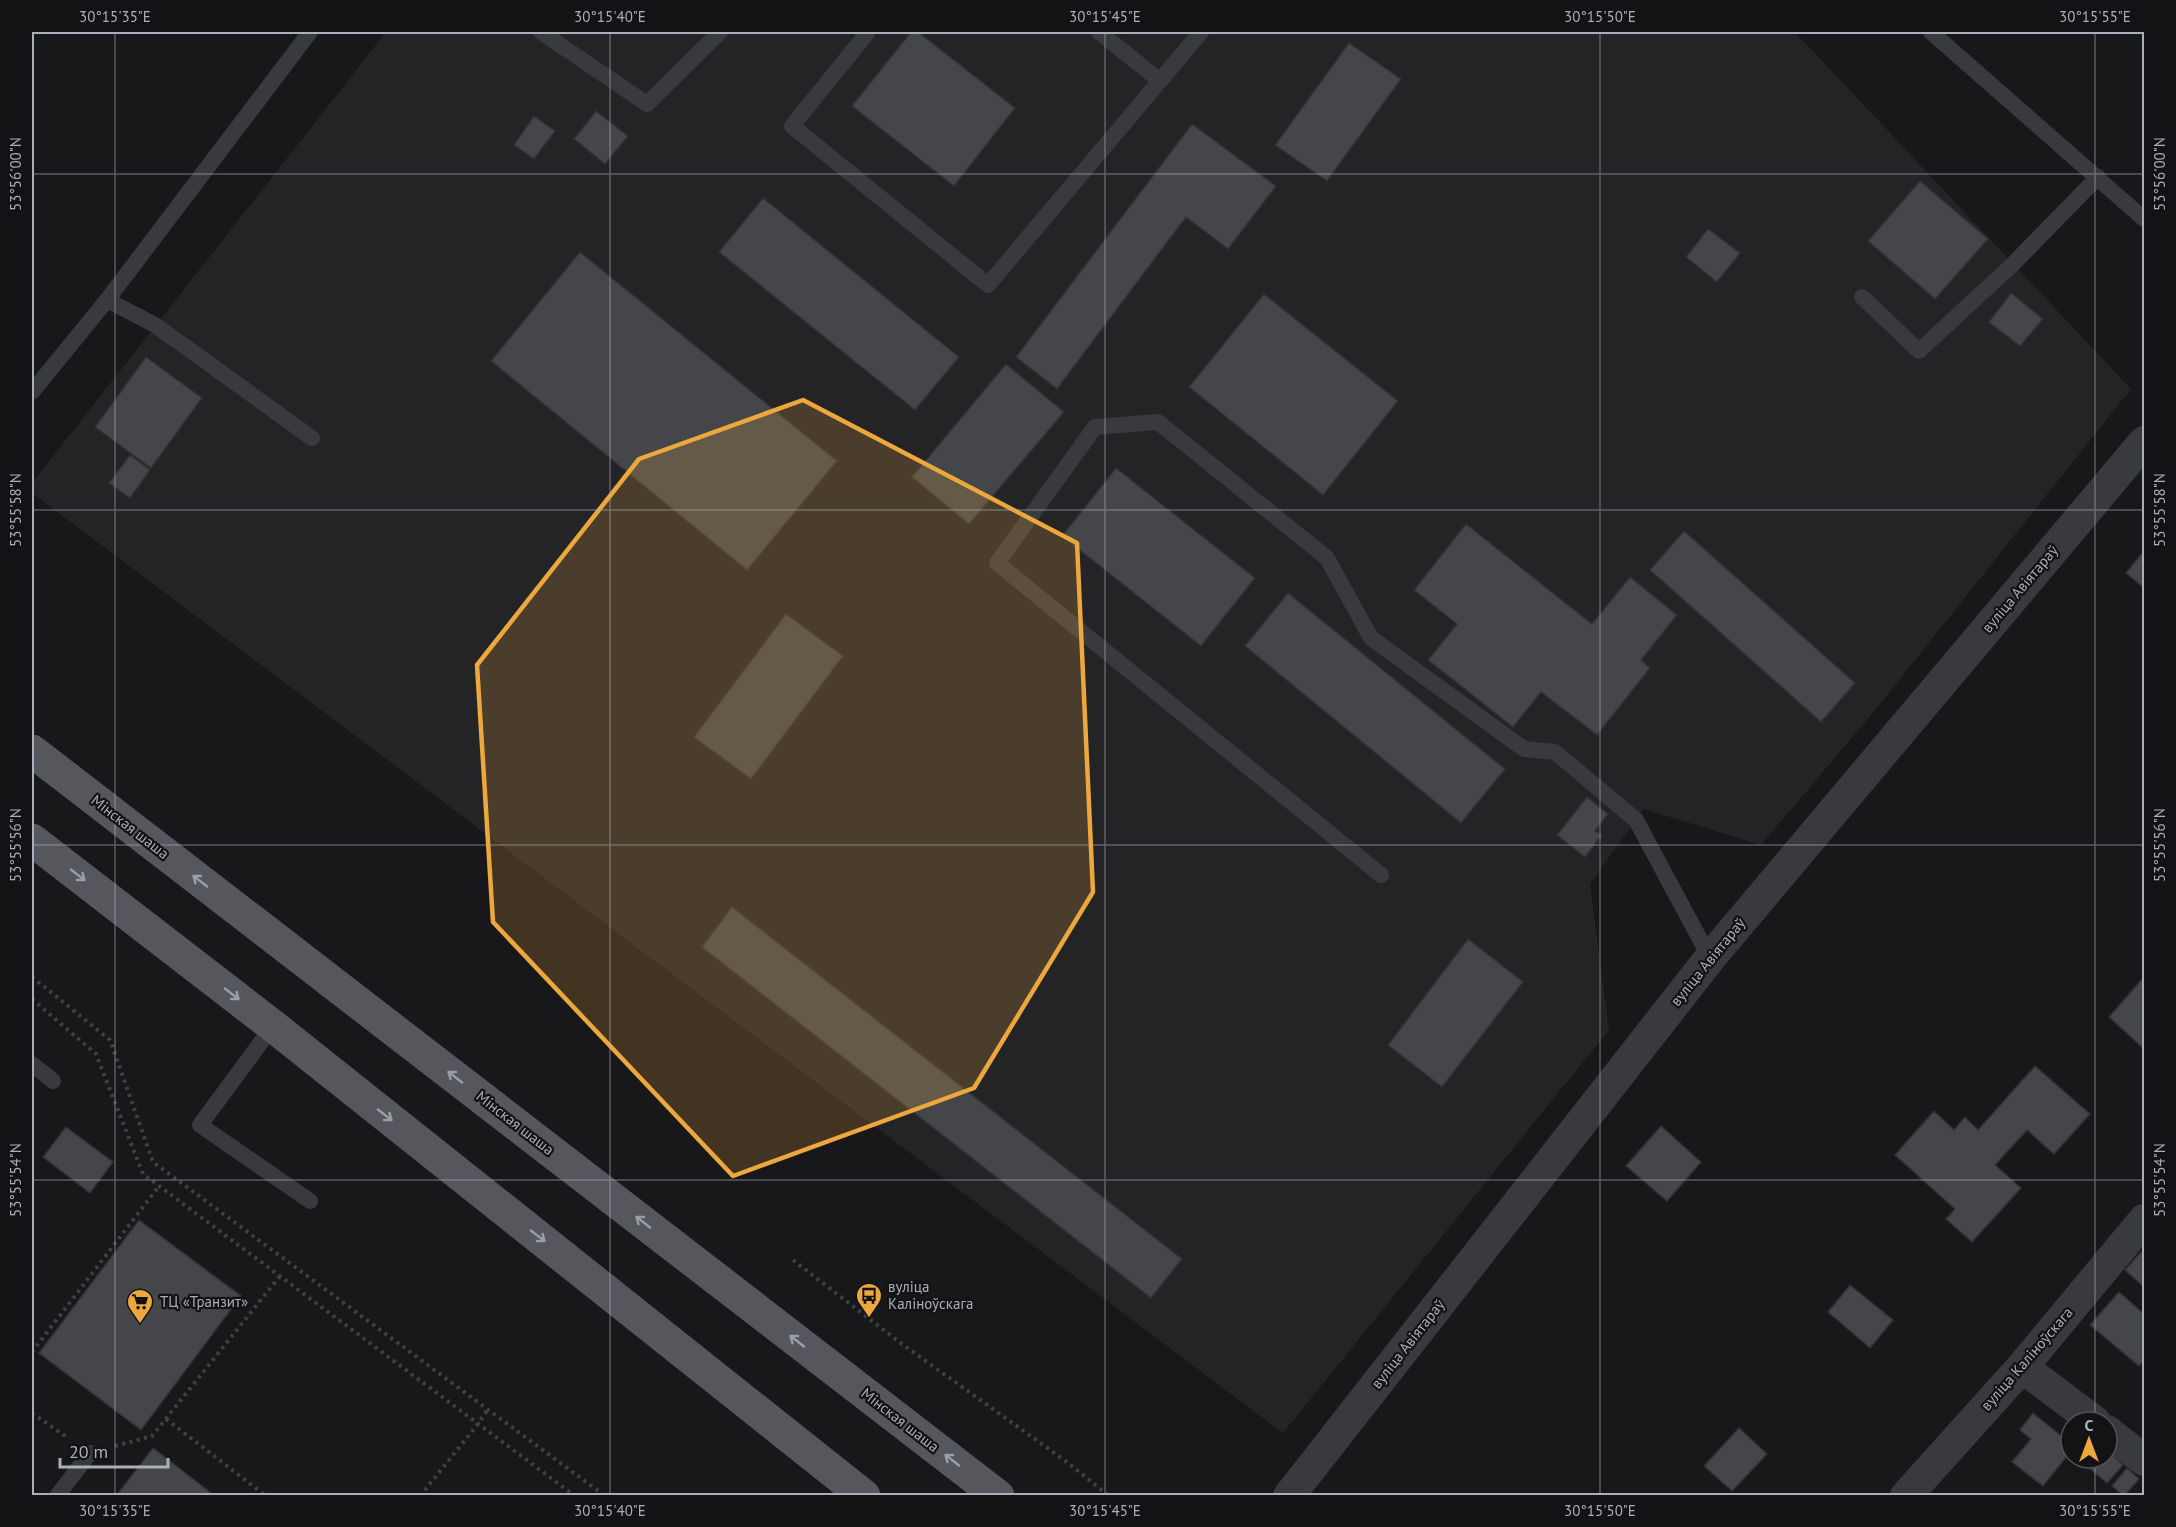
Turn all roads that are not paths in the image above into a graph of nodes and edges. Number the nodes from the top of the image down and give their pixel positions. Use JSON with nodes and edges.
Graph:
{"nodes":[{"id":1,"x":310,"y":32,"type":"edge"},
{"id":2,"x":541,"y":32,"type":"edge"},
{"id":3,"x":720,"y":32,"type":"edge"},
{"id":4,"x":868,"y":32,"type":"edge"},
{"id":5,"x":1099,"y":32,"type":"edge"},
{"id":6,"x":1201,"y":32,"type":"edge"},
{"id":7,"x":1931,"y":32,"type":"edge"},
{"id":8,"x":1159,"y":80,"type":"junction"},
{"id":9,"x":2098,"y":177,"type":"junction"},
{"id":10,"x":2145,"y":219,"type":"edge"},
{"id":11,"x":1862,"y":297,"type":"dead end"},
{"id":12,"x":107,"y":300,"type":"junction"},
{"id":13,"x":32,"y":392,"type":"edge"},
{"id":14,"x":312,"y":438,"type":"dead end"},
{"id":15,"x":2145,"y":442,"type":"edge"},
{"id":16,"x":32,"y":752,"type":"edge"},
{"id":17,"x":32,"y":840,"type":"edge"},
{"id":18,"x":1381,"y":875,"type":"dead end"},
{"id":19,"x":1710,"y":958,"type":"junction"},
{"id":20,"x":273,"y":1026,"type":"junction"},
{"id":21,"x":32,"y":1064,"type":"edge"},
{"id":22,"x":53,"y":1081,"type":"dead end"},
{"id":23,"x":310,"y":1201,"type":"dead end"},
{"id":24,"x":2145,"y":1220,"type":"edge"},
{"id":25,"x":2022,"y":1367,"type":"junction"},
{"id":26,"x":2079,"y":1410,"type":"edge"},
{"id":27,"x":2119,"y":1440,"type":"edge"},
{"id":28,"x":90,"y":1453,"type":"road end"},
{"id":29,"x":2145,"y":1460,"type":"edge"},
{"id":30,"x":57,"y":1496,"type":"edge"},
{"id":31,"x":864,"y":1496,"type":"edge"},
{"id":32,"x":998,"y":1496,"type":"edge"},
{"id":33,"x":1289,"y":1496,"type":"edge"},
{"id":34,"x":1906,"y":1496,"type":"edge"}],
"edges":[{"from":1,"to":12,"type":"lane"},
{"from":2,"to":3,"type":"lane"},
{"from":4,"to":8,"type":"lane"},
{"from":5,"to":8,"type":"lane"},
{"from":6,"to":8,"type":"lane"},
{"from":7,"to":9,"type":"lane"},
{"from":9,"to":10,"type":"lane"},
{"from":9,"to":11,"type":"lane"},
{"from":12,"to":13,"type":"lane"},
{"from":12,"to":14,"type":"lane"},
{"from":15,"to":19,"type":"street","name":"вуліца Авіятараў"},
{"from":32,"to":16,"type":"main road","name":"Мінская шаша","one_way":true},
{"from":17,"to":20,"type":"main road","one_way":true},
{"from":18,"to":19,"type":"lane"},
{"from":19,"to":33,"type":"street","name":"вуліца Авіятараў"},
{"from":20,"to":23,"type":"lane"},
{"from":20,"to":31,"type":"main road","one_way":true},
{"from":21,"to":22,"type":"lane"},
{"from":24,"to":25,"type":"street","name":"вуліца Каліноўскага"},
{"from":25,"to":26,"type":"street"},
{"from":25,"to":34,"type":"street","name":"вуліца Каліноўскага"},
{"from":27,"to":29,"type":"street"},
{"from":28,"to":30,"type":"lane"}]}
